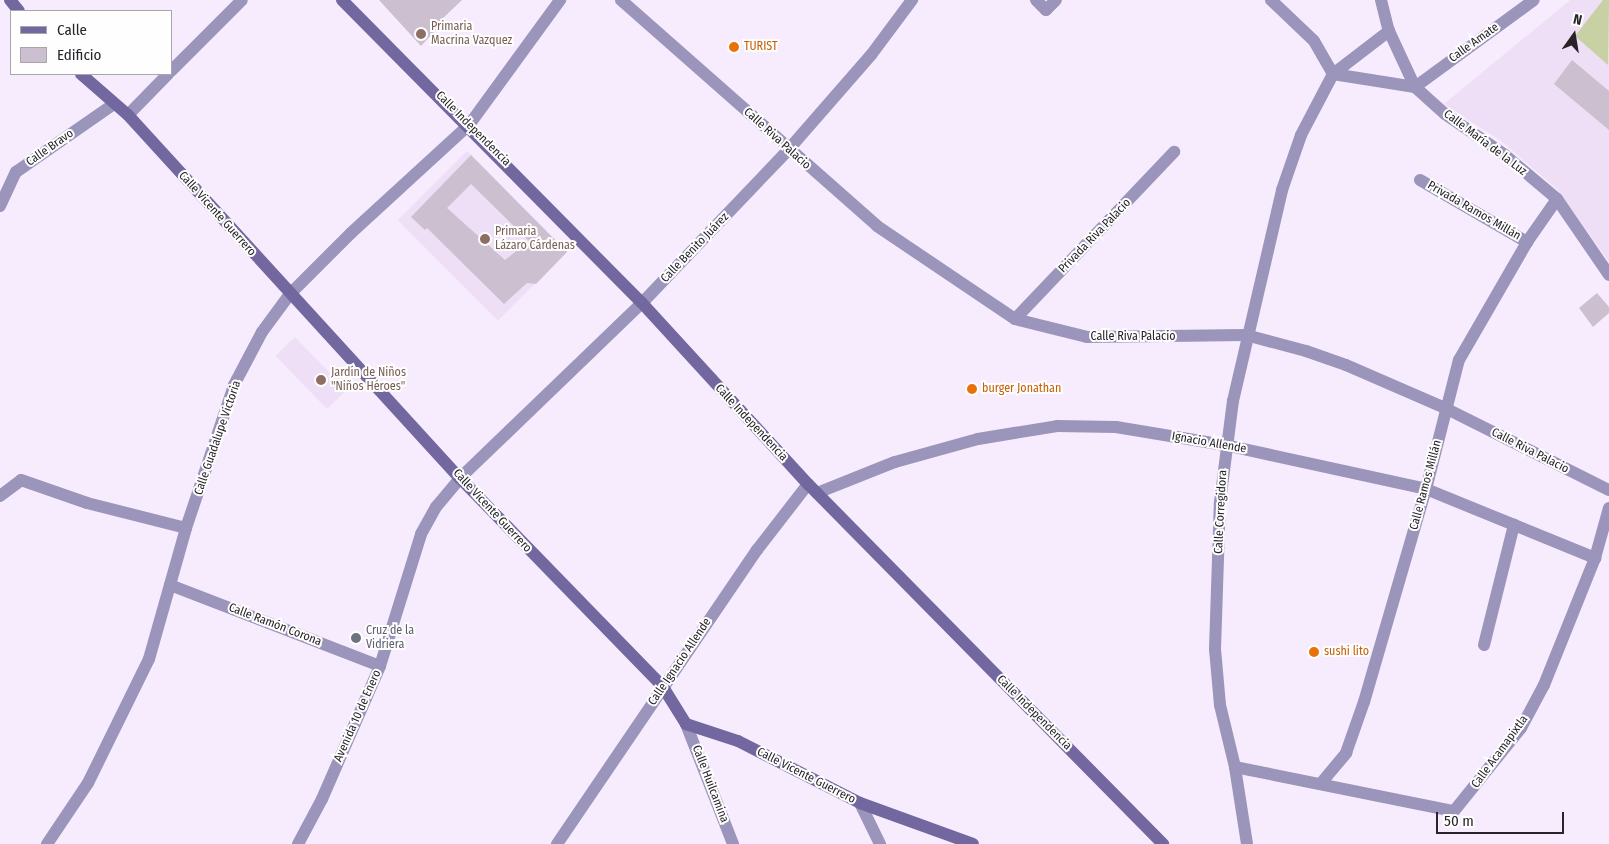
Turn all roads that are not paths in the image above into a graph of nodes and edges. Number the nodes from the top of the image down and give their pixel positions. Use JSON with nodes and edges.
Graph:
{"nodes":[{"id":1,"x":10,"y":0,"type":"edge"},
{"id":2,"x":242,"y":0,"type":"edge"},
{"id":3,"x":342,"y":0,"type":"edge"},
{"id":4,"x":560,"y":0,"type":"edge"},
{"id":5,"x":621,"y":0,"type":"edge"},
{"id":6,"x":912,"y":0,"type":"edge"},
{"id":7,"x":1036,"y":0,"type":"edge"},
{"id":8,"x":1056,"y":0,"type":"edge"},
{"id":9,"x":1271,"y":0,"type":"edge"},
{"id":10,"x":1381,"y":0,"type":"edge"},
{"id":11,"x":1534,"y":0,"type":"edge"},
{"id":12,"x":18,"y":10,"type":"edge"},
{"id":13,"x":1390,"y":31,"type":"junction"},
{"id":14,"x":172,"y":70,"type":"edge"},
{"id":15,"x":1333,"y":74,"type":"junction"},
{"id":16,"x":82,"y":75,"type":"edge"},
{"id":17,"x":167,"y":75,"type":"edge"},
{"id":18,"x":1415,"y":87,"type":"junction"},
{"id":19,"x":114,"y":104,"type":"junction"},
{"id":20,"x":128,"y":115,"type":"junction"},
{"id":21,"x":470,"y":125,"type":"junction"},
{"id":22,"x":789,"y":149,"type":"junction"},
{"id":23,"x":1174,"y":152,"type":"dead end"},
{"id":24,"x":1420,"y":180,"type":"dead end"},
{"id":25,"x":1557,"y":199,"type":"junction"},
{"id":26,"x":0,"y":206,"type":"edge"},
{"id":27,"x":1528,"y":242,"type":"junction"},
{"id":28,"x":1609,"y":275,"type":"edge"},
{"id":29,"x":290,"y":294,"type":"junction"},
{"id":30,"x":642,"y":303,"type":"junction"},
{"id":31,"x":1015,"y":319,"type":"junction"},
{"id":32,"x":1246,"y":335,"type":"junction"},
{"id":33,"x":1445,"y":408,"type":"junction"},
{"id":34,"x":1226,"y":445,"type":"junction"},
{"id":35,"x":460,"y":478,"type":"junction"},
{"id":36,"x":812,"y":488,"type":"junction"},
{"id":37,"x":1426,"y":489,"type":"junction"},
{"id":38,"x":1609,"y":490,"type":"edge"},
{"id":39,"x":0,"y":496,"type":"edge"},
{"id":40,"x":1609,"y":508,"type":"edge"},
{"id":41,"x":1514,"y":525,"type":"junction"},
{"id":42,"x":186,"y":528,"type":"junction"},
{"id":43,"x":1595,"y":558,"type":"junction"},
{"id":44,"x":170,"y":585,"type":"junction"},
{"id":45,"x":1484,"y":645,"type":"dead end"},
{"id":46,"x":380,"y":666,"type":"junction"},
{"id":47,"x":663,"y":688,"type":"junction"},
{"id":48,"x":686,"y":724,"type":"junction"},
{"id":49,"x":1235,"y":767,"type":"junction"},
{"id":50,"x":1322,"y":782,"type":"junction"},
{"id":51,"x":860,"y":803,"type":"junction"},
{"id":52,"x":47,"y":844,"type":"edge"},
{"id":53,"x":298,"y":844,"type":"edge"},
{"id":54,"x":558,"y":844,"type":"edge"},
{"id":55,"x":733,"y":844,"type":"edge"},
{"id":56,"x":880,"y":844,"type":"edge"},
{"id":57,"x":973,"y":844,"type":"edge"},
{"id":58,"x":1163,"y":844,"type":"edge"},
{"id":59,"x":1247,"y":844,"type":"edge"}],
"edges":[{"from":1,"to":12,"type":"main road"},
{"from":2,"to":14,"type":"street"},
{"from":3,"to":21,"type":"main road","name":"Calle Independencia"},
{"from":4,"to":21,"type":"street","name":"Calle Guadalupe Victoria"},
{"from":5,"to":22,"type":"street","name":"Calle Riva Palacio"},
{"from":6,"to":22,"type":"street","name":"Calle Benito Juárez"},
{"from":7,"to":8,"type":"street"},
{"from":9,"to":15,"type":"street"},
{"from":10,"to":13,"type":"street","name":"Calle María de la Luz"},
{"from":11,"to":18,"type":"street","name":"Calle Amate"},
{"from":13,"to":15,"type":"street"},
{"from":13,"to":18,"type":"street","name":"Calle María de la Luz"},
{"from":15,"to":18,"type":"street"},
{"from":15,"to":32,"type":"street","name":"Calle Corregidora"},
{"from":16,"to":19,"type":"main road","name":"Calle Vicente Guerrero"},
{"from":17,"to":20,"type":"street"},
{"from":18,"to":25,"type":"street","name":"Calle María de la Luz"},
{"from":19,"to":20,"type":"main road","name":"Calle Vicente Guerrero"},
{"from":19,"to":26,"type":"street","name":"Calle Bravo"},
{"from":20,"to":29,"type":"main road","name":"Calle Vicente Guerrero"},
{"from":21,"to":29,"type":"street","name":"Calle Guadalupe Victoria"},
{"from":21,"to":30,"type":"main road","name":"Calle Independencia"},
{"from":22,"to":30,"type":"street","name":"Calle Benito Juárez"},
{"from":22,"to":31,"type":"street","name":"Calle Riva Palacio"},
{"from":23,"to":31,"type":"street","name":"Privada Riva Palacio"},
{"from":24,"to":27,"type":"street","name":"Privada Ramos Millán"},
{"from":25,"to":27,"type":"street","name":"Calle Ramos Millán"},
{"from":25,"to":28,"type":"street","name":"Calle María de la Luz"},
{"from":27,"to":33,"type":"street","name":"Calle Ramos Millán"},
{"from":29,"to":35,"type":"main road","name":"Calle Vicente Guerrero"},
{"from":29,"to":42,"type":"street","name":"Calle Guadalupe Victoria"},
{"from":30,"to":35,"type":"street","name":"Calle Benito Juárez"},
{"from":30,"to":36,"type":"main road","name":"Calle Independencia"},
{"from":31,"to":32,"type":"street","name":"Calle Riva Palacio"},
{"from":32,"to":33,"type":"street","name":"Calle Riva Palacio"},
{"from":32,"to":34,"type":"street","name":"Calle Corregidora"},
{"from":33,"to":37,"type":"street","name":"Calle Ramos Millán"},
{"from":33,"to":38,"type":"street","name":"Calle Riva Palacio"},
{"from":34,"to":36,"type":"street","name":"Ignacio Allende"},
{"from":34,"to":37,"type":"street","name":"Ignacio Allende"},
{"from":34,"to":49,"type":"street","name":"Calle Corregidora"},
{"from":35,"to":46,"type":"street","name":"Avenida 10 de Enero"},
{"from":35,"to":47,"type":"main road","name":"Calle Vicente Guerrero"},
{"from":36,"to":47,"type":"street","name":"Calle Ignacio Allende"},
{"from":36,"to":58,"type":"main road","name":"Calle Independencia"},
{"from":37,"to":41,"type":"street","name":"Ignacio Allende"},
{"from":37,"to":50,"type":"street","name":"Calle Ramos Millán"},
{"from":39,"to":42,"type":"street"},
{"from":40,"to":43,"type":"street","name":"Calle Acamapixtla"},
{"from":41,"to":43,"type":"street","name":"Ignacio Allende"},
{"from":41,"to":45,"type":"street"},
{"from":42,"to":44,"type":"street","name":"Calle Guadalupe Victoria"},
{"from":43,"to":50,"type":"street","name":"Calle Acamapixtla"},
{"from":44,"to":46,"type":"street","name":"Calle Ramón Corona"},
{"from":44,"to":52,"type":"street","name":"Calle Guadalupe Victoria"},
{"from":46,"to":53,"type":"street","name":"Avenida 10 de Enero"},
{"from":47,"to":48,"type":"main road","name":"Calle Vicente Guerrero"},
{"from":47,"to":54,"type":"street","name":"Calle Ignacio Allende"},
{"from":48,"to":51,"type":"main road","name":"Calle Vicente Guerrero"},
{"from":48,"to":55,"type":"street","name":"Calle Huilcamina"},
{"from":49,"to":50,"type":"street","name":"Calle Acamapixtla"},
{"from":49,"to":59,"type":"street","name":"Calle Corregidora"},
{"from":51,"to":56,"type":"street"},
{"from":51,"to":57,"type":"main road","name":"Calle Vicente Guerrero"}]}
